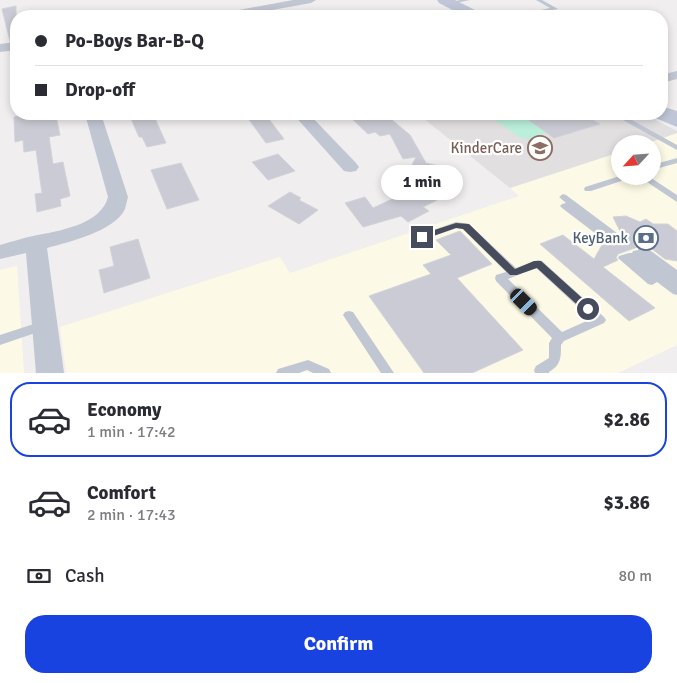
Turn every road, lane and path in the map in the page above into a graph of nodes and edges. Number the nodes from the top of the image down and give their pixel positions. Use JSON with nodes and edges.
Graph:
{"nodes":[{"id":1,"x":312,"y":0,"type":"edge"},
{"id":2,"x":468,"y":0,"type":"edge"},
{"id":3,"x":538,"y":0,"type":"edge"},
{"id":4,"x":447,"y":2,"type":"edge"},
{"id":5,"x":255,"y":10,"type":"edge"},
{"id":6,"x":464,"y":10,"type":"edge"},
{"id":7,"x":549,"y":10,"type":"edge"},
{"id":8,"x":95,"y":120,"type":"edge"},
{"id":9,"x":307,"y":120,"type":"edge"},
{"id":10,"x":627,"y":120,"type":"edge"},
{"id":11,"x":677,"y":148,"type":"edge"},
{"id":12,"x":677,"y":160,"type":"edge"},
{"id":13,"x":661,"y":165,"type":"edge"},
{"id":14,"x":350,"y":167,"type":"dead end"},
{"id":15,"x":611,"y":181,"type":"edge"},
{"id":16,"x":656,"y":185,"type":"edge"},
{"id":17,"x":588,"y":189,"type":"dead end"},
{"id":18,"x":677,"y":199,"type":"edge"},
{"id":19,"x":422,"y":237,"type":"dead end"},
{"id":20,"x":614,"y":240,"type":"joint"},
{"id":21,"x":36,"y":242,"type":"junction"},
{"id":22,"x":0,"y":252,"type":"edge"},
{"id":23,"x":633,"y":254,"type":"junction"},
{"id":24,"x":514,"y":273,"type":"junction"},
{"id":25,"x":677,"y":274,"type":"edge"},
{"id":26,"x":652,"y":281,"type":"dead end"},
{"id":27,"x":677,"y":288,"type":"edge"},
{"id":28,"x":349,"y":315,"type":"dead end"},
{"id":29,"x":45,"y":326,"type":"junction"},
{"id":30,"x":560,"y":338,"type":"junction"},
{"id":31,"x":0,"y":340,"type":"edge"},
{"id":32,"x":539,"y":372,"type":"edge"},
{"id":33,"x":50,"y":373,"type":"edge"},
{"id":34,"x":282,"y":373,"type":"edge"},
{"id":35,"x":325,"y":373,"type":"edge"},
{"id":36,"x":388,"y":373,"type":"edge"}],
"edges":[{"from":1,"to":5,"type":"street"},
{"from":2,"to":4,"type":"lane"},
{"from":3,"to":7,"type":"lane"},
{"from":4,"to":6,"type":"main road"},
{"from":8,"to":21,"type":"street"},
{"from":9,"to":14,"type":"street"},
{"from":10,"to":11,"type":"lane"},
{"from":12,"to":13,"type":"lane"},
{"from":15,"to":17,"type":"lane"},
{"from":16,"to":18,"type":"lane"},
{"from":19,"to":24,"type":"lane"},
{"from":20,"to":20,"type":"lane"},
{"from":21,"to":22,"type":"street"},
{"from":21,"to":29,"type":"street"},
{"from":23,"to":25,"type":"lane"},
{"from":23,"to":26,"type":"lane"},
{"from":23,"to":27,"type":"lane"},
{"from":24,"to":30,"type":"lane"},
{"from":24,"to":30,"type":"lane"},
{"from":28,"to":36,"type":"lane"},
{"from":29,"to":31,"type":"lane"},
{"from":29,"to":33,"type":"street"},
{"from":30,"to":32,"type":"lane"},
{"from":34,"to":35,"type":"lane"}]}
